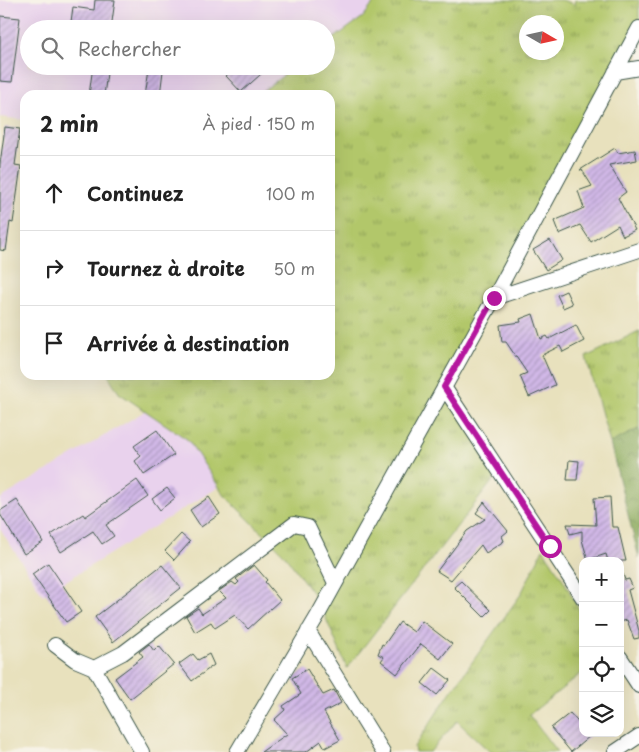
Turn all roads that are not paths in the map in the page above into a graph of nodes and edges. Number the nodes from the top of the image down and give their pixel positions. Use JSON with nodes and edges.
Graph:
{"nodes":[{"id":1,"x":639,"y":28,"type":"edge"},
{"id":2,"x":639,"y":68,"type":"edge"},
{"id":3,"x":615,"y":72,"type":"junction"},
{"id":4,"x":639,"y":250,"type":"edge"},
{"id":5,"x":494,"y":298,"type":"junction"},
{"id":6,"x":444,"y":387,"type":"junction"},
{"id":7,"x":335,"y":583,"type":"junction"},
{"id":8,"x":579,"y":592,"type":"edge"},
{"id":9,"x":308,"y":631,"type":"junction"},
{"id":10,"x":54,"y":644,"type":"dead end"},
{"id":11,"x":624,"y":663,"type":"edge"},
{"id":12,"x":94,"y":668,"type":"junction"},
{"id":13,"x":639,"y":686,"type":"edge"},
{"id":14,"x":639,"y":736,"type":"edge"},
{"id":15,"x":142,"y":752,"type":"edge"},
{"id":16,"x":237,"y":752,"type":"edge"},
{"id":17,"x":383,"y":752,"type":"edge"},
{"id":18,"x":616,"y":752,"type":"edge"}],
"edges":[{"from":1,"to":3,"type":"street"},
{"from":2,"to":3,"type":"street"},
{"from":3,"to":5,"type":"street"},
{"from":4,"to":5,"type":"street"},
{"from":5,"to":6,"type":"street"},
{"from":6,"to":7,"type":"street"},
{"from":6,"to":8,"type":"street"},
{"from":7,"to":9,"type":"street"},
{"from":7,"to":12,"type":"street"},
{"from":9,"to":16,"type":"street"},
{"from":9,"to":17,"type":"street"},
{"from":10,"to":12,"type":"street"},
{"from":11,"to":13,"type":"street"},
{"from":12,"to":15,"type":"street"},
{"from":14,"to":18,"type":"street"}]}
